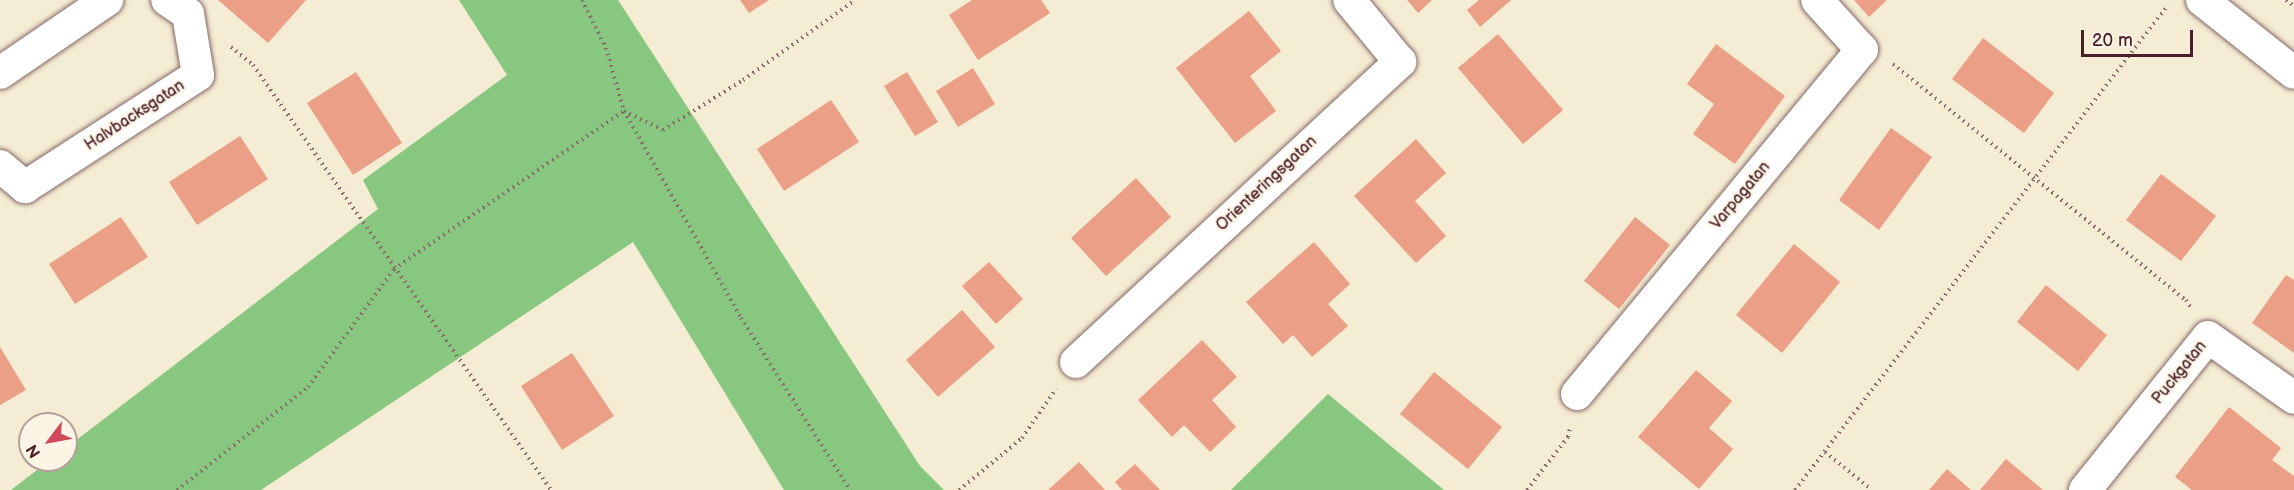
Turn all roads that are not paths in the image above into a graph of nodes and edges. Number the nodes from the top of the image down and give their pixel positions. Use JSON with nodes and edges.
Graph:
{"nodes":[{"id":1,"x":107,"y":0,"type":"edge"},
{"id":2,"x":1349,"y":0,"type":"edge"},
{"id":3,"x":1817,"y":0,"type":"edge"},
{"id":4,"x":2202,"y":0,"type":"edge"},
{"id":5,"x":178,"y":7,"type":"edge"},
{"id":6,"x":0,"y":73,"type":"edge"},
{"id":7,"x":2294,"y":73,"type":"edge"},
{"id":8,"x":0,"y":166,"type":"edge"},
{"id":9,"x":1076,"y":362,"type":"road end"},
{"id":10,"x":1577,"y":394,"type":"road end"},
{"id":11,"x":2294,"y":398,"type":"edge"},
{"id":12,"x":2085,"y":490,"type":"edge"}],
"edges":[{"from":1,"to":6,"type":"street"},
{"from":2,"to":9,"type":"street","name":"Orienteringsgatan"},
{"from":3,"to":10,"type":"street","name":"Varpagatan"},
{"from":4,"to":7,"type":"street"},
{"from":5,"to":8,"type":"street","name":"Halvbacksgatan"},
{"from":11,"to":12,"type":"street","name":"Puckgatan"}]}
